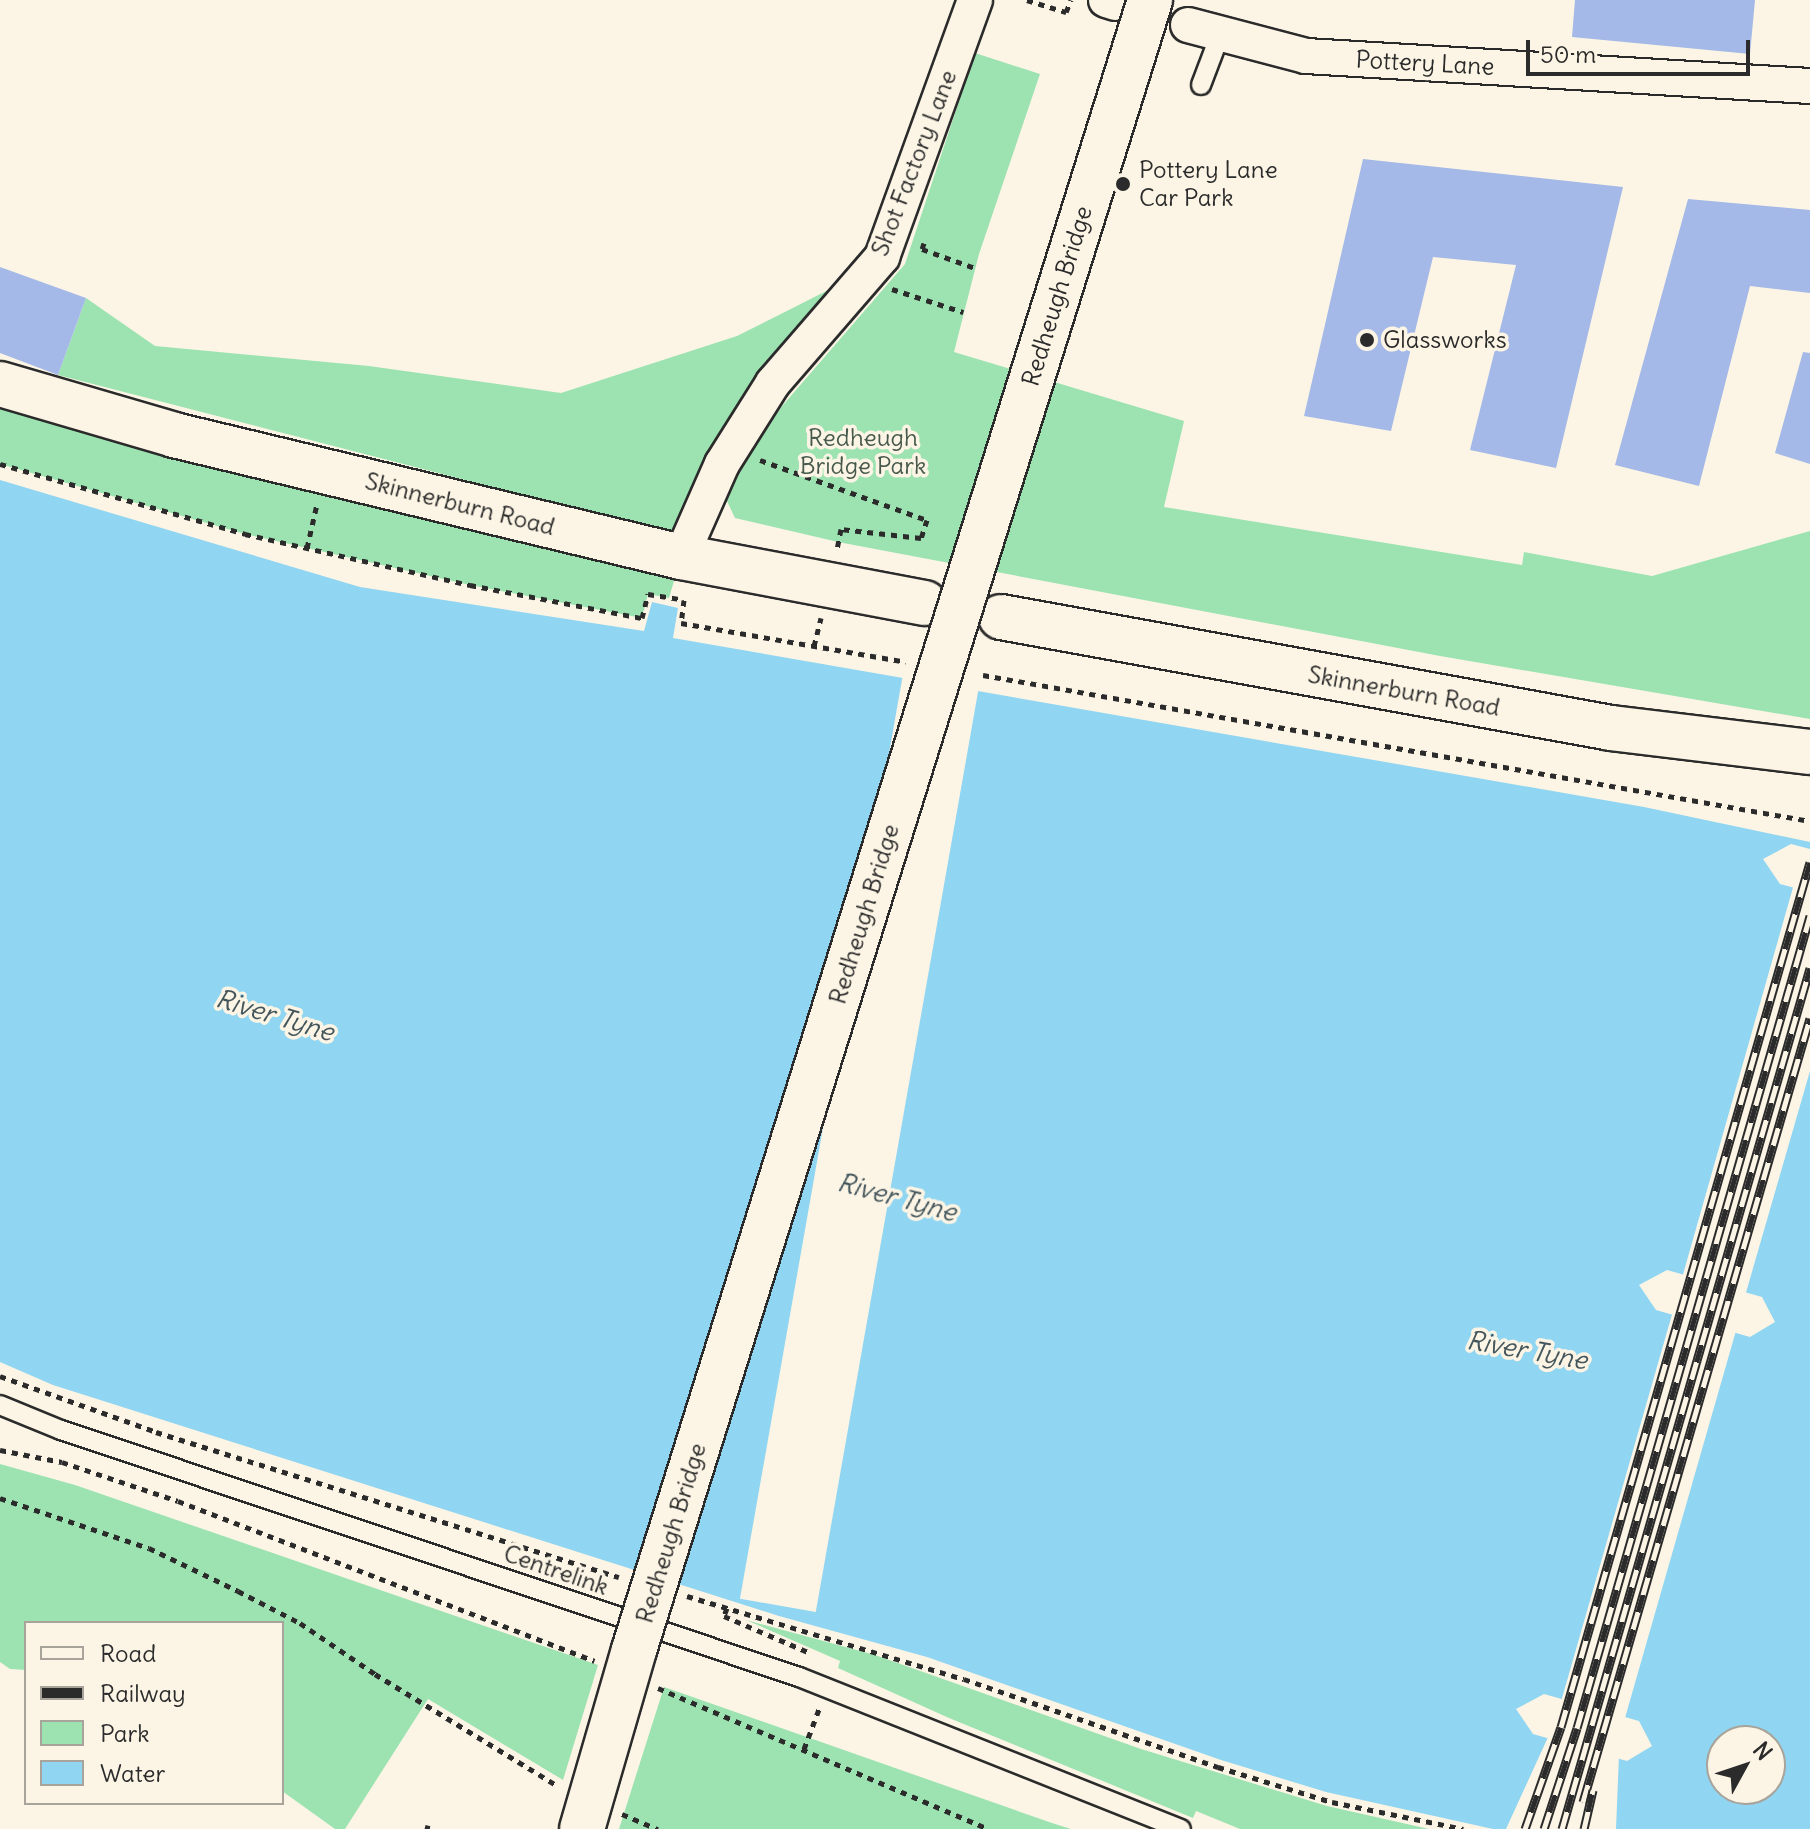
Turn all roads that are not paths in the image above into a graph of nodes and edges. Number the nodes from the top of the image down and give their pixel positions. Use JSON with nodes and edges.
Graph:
{"nodes":[{"id":1,"x":975,"y":0,"type":"edge"},
{"id":2,"x":1124,"y":1,"type":"edge"},
{"id":3,"x":1204,"y":30,"type":"joint"},
{"id":4,"x":1201,"y":85,"type":"dead end"},
{"id":5,"x":1810,"y":86,"type":"edge"},
{"id":6,"x":0,"y":384,"type":"edge"},
{"id":7,"x":681,"y":557,"type":"junction"},
{"id":8,"x":925,"y":603,"type":"dead end"},
{"id":9,"x":1001,"y":617,"type":"dead end"},
{"id":10,"x":1810,"y":752,"type":"edge"},
{"id":11,"x":0,"y":1405,"type":"edge"},
{"id":12,"x":599,"y":1820,"type":"edge"},
{"id":13,"x":1181,"y":1829,"type":"edge"}],
"edges":[{"from":1,"to":7,"type":"street","name":"Shot Factory Lane"},
{"from":2,"to":12,"type":"main road","name":"Redheugh Bridge","bridge":true},
{"from":3,"to":4,"type":"lane"},
{"from":3,"to":5,"type":"street","name":"Pottery Lane"},
{"from":6,"to":7,"type":"main road","name":"Skinnerburn Road"},
{"from":7,"to":8,"type":"main road","name":"Skinnerburn Road"},
{"from":9,"to":10,"type":"main road","name":"Skinnerburn Road"},
{"from":11,"to":13,"type":"lane","name":"Centrelink"}]}
